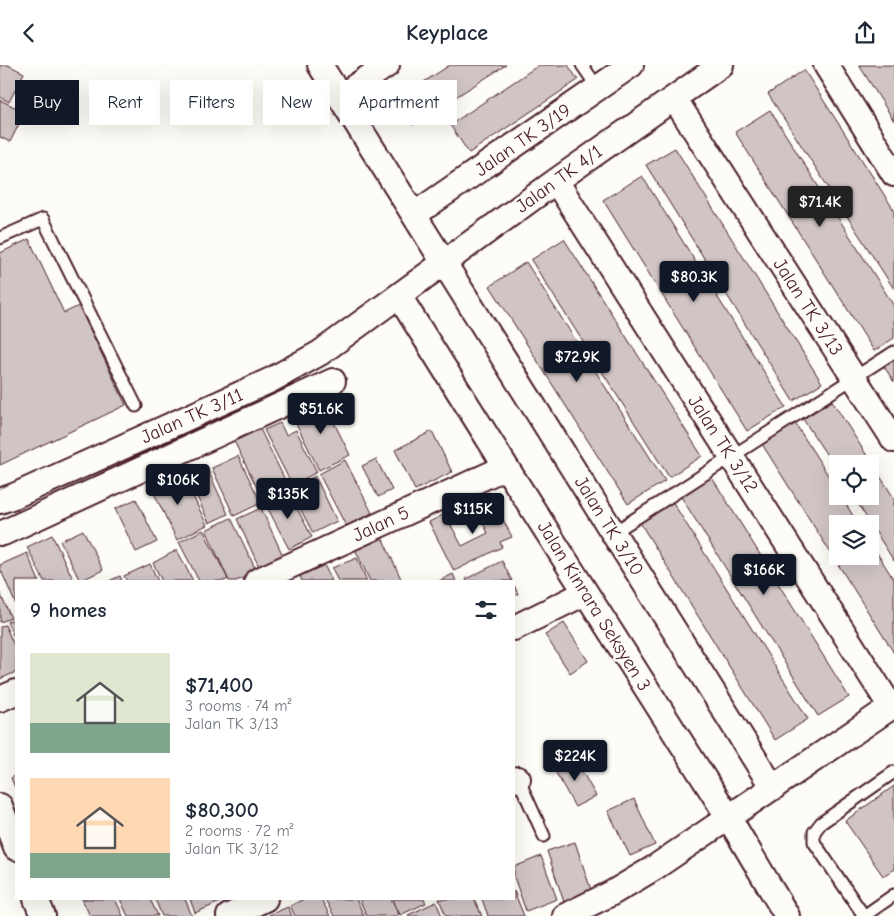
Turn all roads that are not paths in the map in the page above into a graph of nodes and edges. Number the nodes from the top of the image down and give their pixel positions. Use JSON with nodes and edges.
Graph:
{"nodes":[{"id":1,"x":320,"y":65,"type":"edge"},
{"id":2,"x":388,"y":65,"type":"edge"},
{"id":3,"x":582,"y":65,"type":"edge"},
{"id":4,"x":631,"y":65,"type":"edge"},
{"id":5,"x":721,"y":65,"type":"edge"},
{"id":6,"x":826,"y":65,"type":"edge"},
{"id":7,"x":366,"y":80,"type":"edge"},
{"id":8,"x":598,"y":88,"type":"junction"},
{"id":9,"x":340,"y":97,"type":"edge"},
{"id":10,"x":674,"y":97,"type":"junction"},
{"id":11,"x":358,"y":125,"type":"edge"},
{"id":12,"x":894,"y":173,"type":"edge"},
{"id":13,"x":556,"y":181,"type":"junction"},
{"id":14,"x":415,"y":214,"type":"junction"},
{"id":15,"x":0,"y":238,"type":"edge"},
{"id":16,"x":444,"y":263,"type":"junction"},
{"id":17,"x":399,"y":296,"type":"junction"},
{"id":18,"x":894,"y":352,"type":"edge"},
{"id":19,"x":854,"y":378,"type":"junction"},
{"id":20,"x":333,"y":381,"type":"dead end"},
{"id":21,"x":136,"y":405,"type":"dead end"},
{"id":22,"x":894,"y":440,"type":"edge"},
{"id":23,"x":731,"y":457,"type":"junction"},
{"id":24,"x":506,"y":467,"type":"junction"},
{"id":25,"x":0,"y":501,"type":"edge"},
{"id":26,"x":0,"y":533,"type":"edge"},
{"id":27,"x":613,"y":533,"type":"junction"},
{"id":28,"x":259,"y":580,"type":"edge"},
{"id":29,"x":585,"y":593,"type":"junction"},
{"id":30,"x":515,"y":628,"type":"edge"},
{"id":31,"x":15,"y":692,"type":"edge"},
{"id":32,"x":0,"y":699,"type":"edge"},
{"id":33,"x":892,"y":706,"type":"edge"},
{"id":34,"x":894,"y":772,"type":"edge"},
{"id":35,"x":515,"y":776,"type":"edge"},
{"id":36,"x":773,"y":788,"type":"junction"},
{"id":37,"x":0,"y":806,"type":"edge"},
{"id":38,"x":729,"y":819,"type":"junction"},
{"id":39,"x":544,"y":836,"type":"dead end"},
{"id":40,"x":15,"y":845,"type":"edge"},
{"id":41,"x":894,"y":895,"type":"edge"},
{"id":42,"x":36,"y":900,"type":"edge"},
{"id":43,"x":263,"y":900,"type":"edge"},
{"id":44,"x":43,"y":916,"type":"edge"},
{"id":45,"x":229,"y":916,"type":"edge"},
{"id":46,"x":566,"y":916,"type":"edge"},
{"id":47,"x":787,"y":916,"type":"edge"},
{"id":48,"x":864,"y":916,"type":"edge"}],
"edges":[{"from":1,"to":9,"type":"street","name":"Jalan TK 3/10"},
{"from":2,"to":7,"type":"street"},
{"from":3,"to":8,"type":"lane"},
{"from":4,"to":8,"type":"street","name":"Jalan TK 3/19"},
{"from":5,"to":10,"type":"street","name":"Jalan TK 4/1"},
{"from":6,"to":12,"type":"street"},
{"from":8,"to":14,"type":"street","name":"Jalan TK 3/19"},
{"from":10,"to":13,"type":"street","name":"Jalan TK 4/1"},
{"from":10,"to":19,"type":"street","name":"Jalan TK 3/13"},
{"from":11,"to":14,"type":"street","name":"Jalan TK 3/10"},
{"from":13,"to":16,"type":"street","name":"Jalan TK 4/1"},
{"from":13,"to":23,"type":"street","name":"Jalan TK 3/12"},
{"from":14,"to":16,"type":"street","name":"Jalan TK 3/10"},
{"from":15,"to":21,"type":"lane"},
{"from":16,"to":17,"type":"street","name":"Jalan TK 4/1"},
{"from":16,"to":27,"type":"street","name":"Jalan TK 3/10"},
{"from":17,"to":24,"type":"street","name":"Jalan Kinrara Seksyen 3"},
{"from":17,"to":25,"type":"street","name":"Jalan TK 3/11"},
{"from":18,"to":19,"type":"lane"},
{"from":19,"to":22,"type":"street","name":"Jalan TK 3/13"},
{"from":19,"to":23,"type":"lane"},
{"from":20,"to":26,"type":"street"},
{"from":23,"to":27,"type":"lane"},
{"from":23,"to":33,"type":"street","name":"Jalan TK 3/12"},
{"from":24,"to":28,"type":"street","name":"Jalan 5"},
{"from":24,"to":29,"type":"street","name":"Jalan Kinrara Seksyen 3"},
{"from":27,"to":36,"type":"street","name":"Jalan TK 3/10"},
{"from":29,"to":30,"type":"street"},
{"from":29,"to":38,"type":"street","name":"Jalan Kinrara Seksyen 3"},
{"from":31,"to":32,"type":"street"},
{"from":33,"to":36,"type":"street"},
{"from":34,"to":48,"type":"lane"},
{"from":35,"to":39,"type":"lane"},
{"from":36,"to":38,"type":"street"},
{"from":37,"to":40,"type":"street"},
{"from":38,"to":46,"type":"street"},
{"from":38,"to":47,"type":"street","name":"Jalan Kinrara Seksyen 3"},
{"from":41,"to":48,"type":"lane"},
{"from":42,"to":44,"type":"street"},
{"from":43,"to":45,"type":"street"}]}
